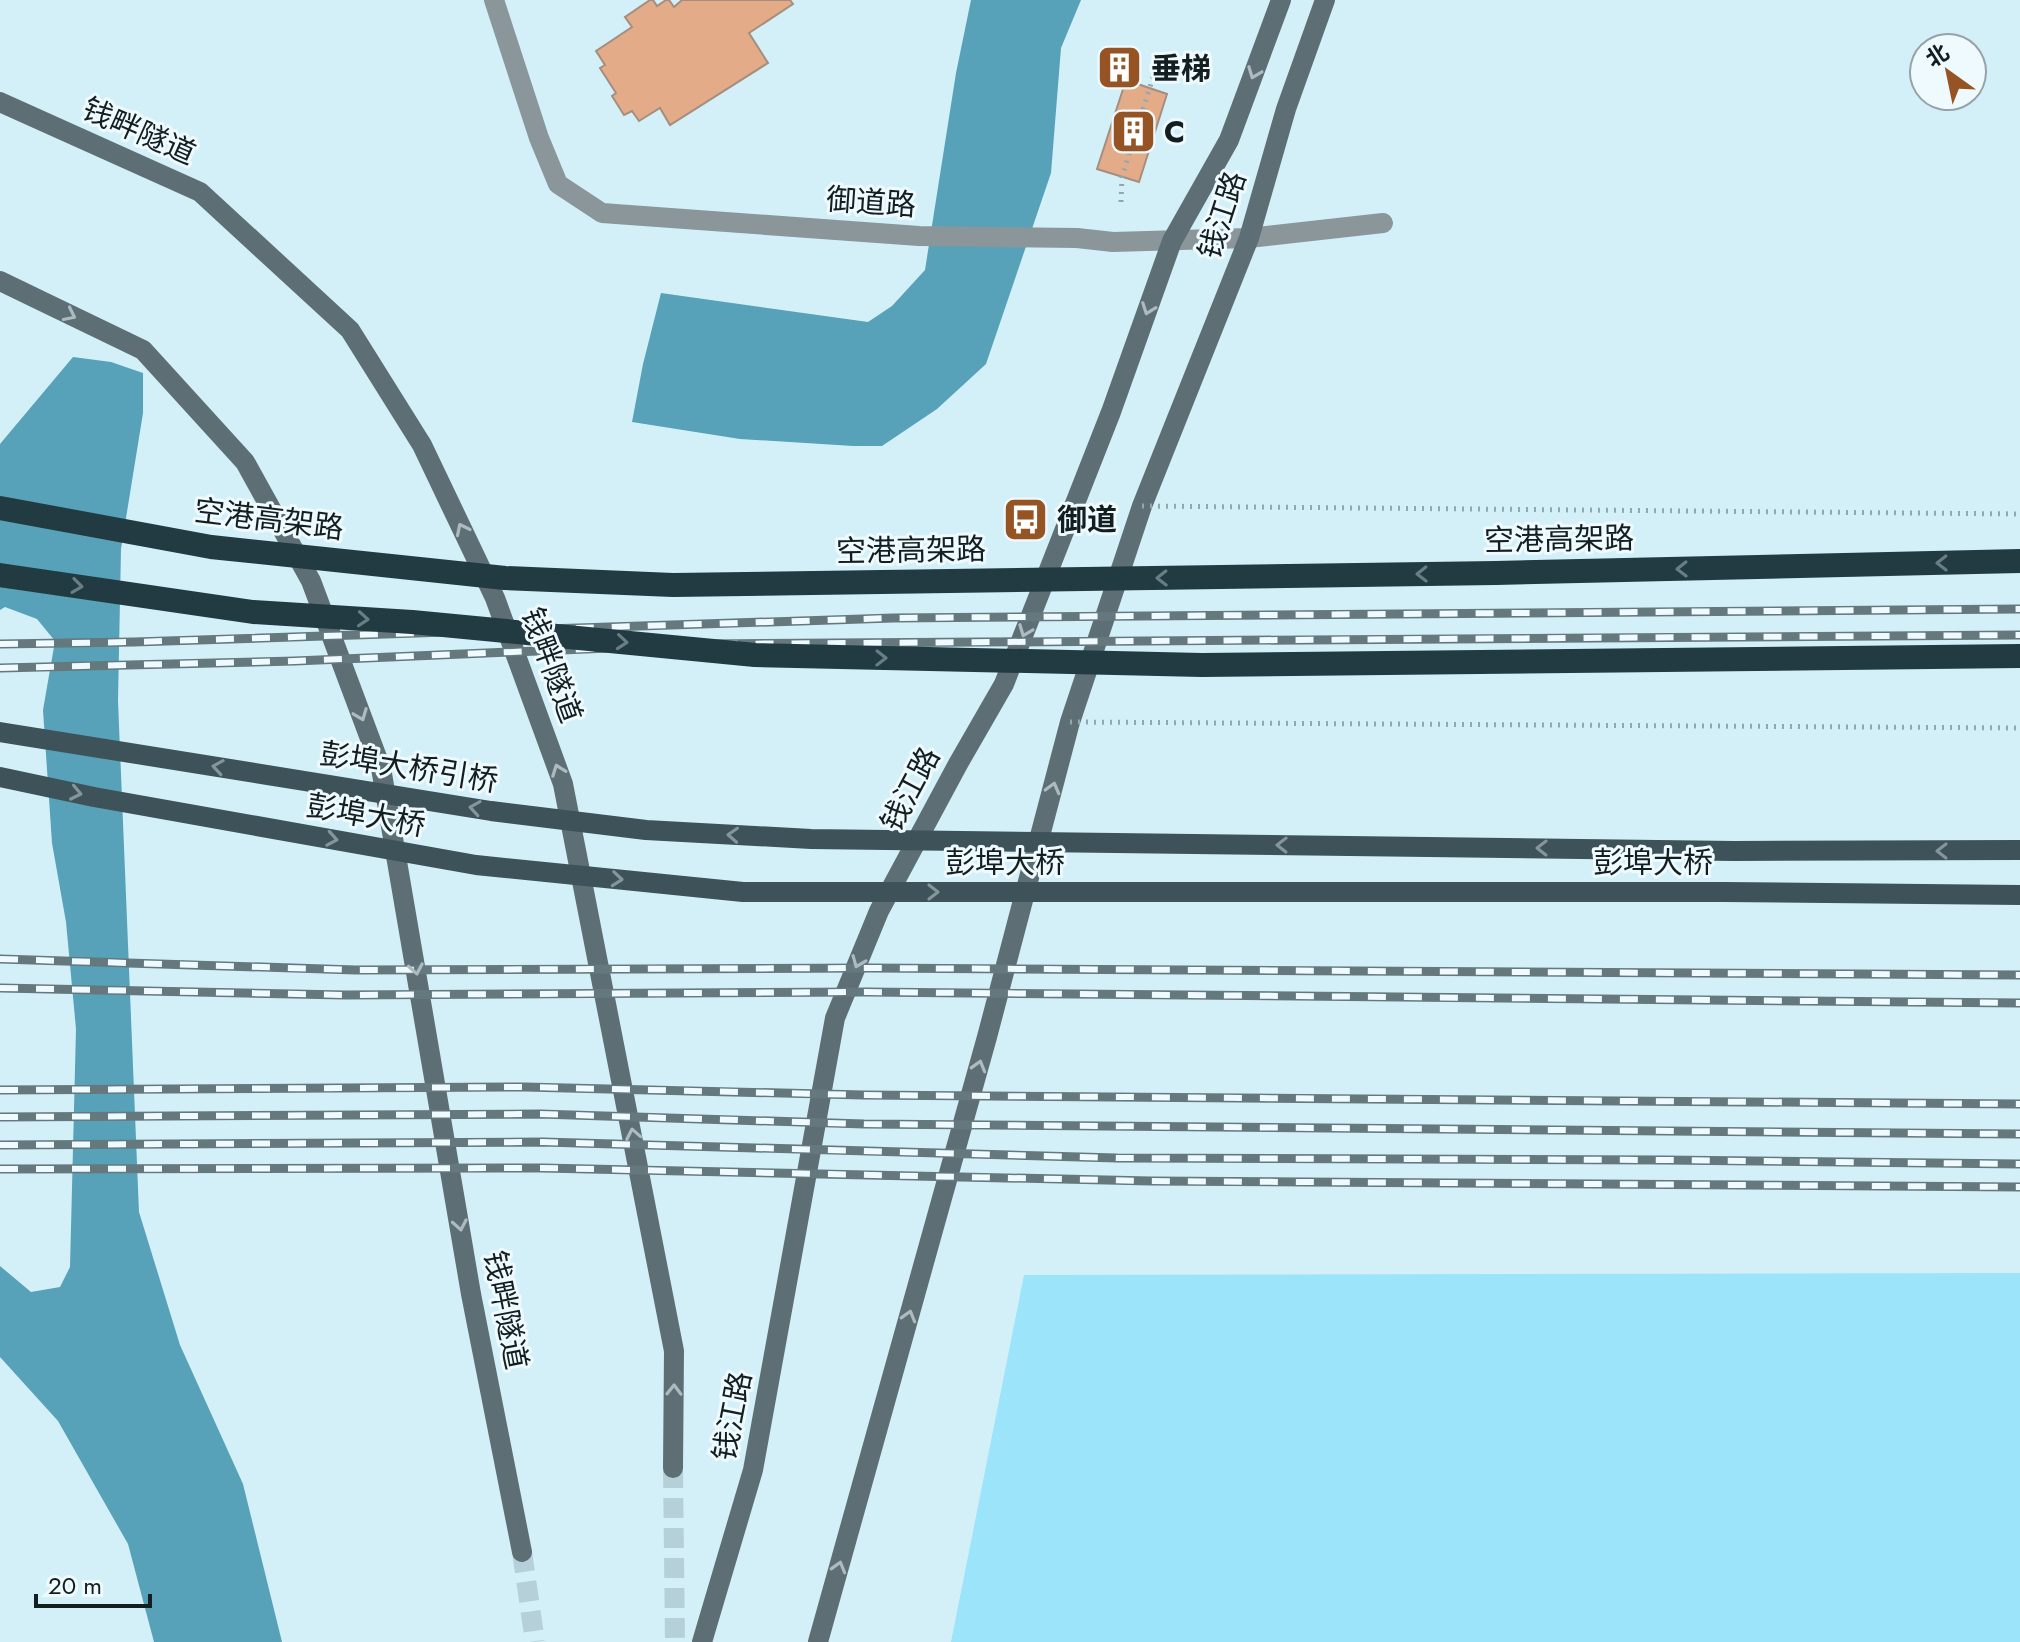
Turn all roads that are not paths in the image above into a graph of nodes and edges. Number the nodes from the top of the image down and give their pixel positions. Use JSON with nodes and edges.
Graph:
{"nodes":[{"id":1,"x":494,"y":0,"type":"edge"},
{"id":2,"x":1281,"y":0,"type":"edge"},
{"id":3,"x":1325,"y":0,"type":"edge"},
{"id":4,"x":0,"y":102,"type":"edge"},
{"id":5,"x":1383,"y":223,"type":"dead end"},
{"id":6,"x":1249,"y":238,"type":"junction"},
{"id":7,"x":1172,"y":241,"type":"junction"},
{"id":8,"x":0,"y":281,"type":"edge"},
{"id":9,"x":0,"y":508,"type":"edge"},
{"id":10,"x":2020,"y":561,"type":"edge"},
{"id":11,"x":0,"y":575,"type":"edge"},
{"id":12,"x":2020,"y":656,"type":"edge"},
{"id":13,"x":0,"y":732,"type":"edge"},
{"id":14,"x":0,"y":777,"type":"edge"},
{"id":15,"x":811,"y":839,"type":"joint"},
{"id":16,"x":2020,"y":850,"type":"edge"},
{"id":17,"x":2020,"y":895,"type":"edge"},
{"id":18,"x":673,"y":1468,"type":"tunnel mouth"},
{"id":19,"x":522,"y":1552,"type":"tunnel mouth"},
{"id":20,"x":702,"y":1642,"type":"edge"},
{"id":21,"x":818,"y":1642,"type":"edge"}],
"edges":[{"from":1,"to":7,"type":"street","name":"御道路"},
{"from":2,"to":7,"type":"main road","name":"钱江路","one_way":true},
{"from":3,"to":6,"type":"main road","name":"钱江路"},
{"from":18,"to":4,"type":"main road","name":"钱畔隧道","one_way":true},
{"from":5,"to":6,"type":"street","name":"御道路"},
{"from":6,"to":7,"type":"street","name":"御道路"},
{"from":21,"to":6,"type":"main road","name":"钱江路","one_way":true},
{"from":7,"to":20,"type":"main road","name":"钱江路","one_way":true},
{"from":8,"to":19,"type":"main road","name":"钱畔隧道","one_way":true},
{"from":10,"to":9,"type":"highway","name":"空港高架路","one_way":true,"bridge":true},
{"from":11,"to":12,"type":"highway","one_way":true,"bridge":true},
{"from":15,"to":13,"type":"main road","name":"彭埠大桥引桥","one_way":true,"bridge":true},
{"from":14,"to":17,"type":"main road","name":"彭埠大桥","one_way":true,"bridge":true},
{"from":16,"to":15,"type":"main road","name":"彭埠大桥","one_way":true,"bridge":true}]}
